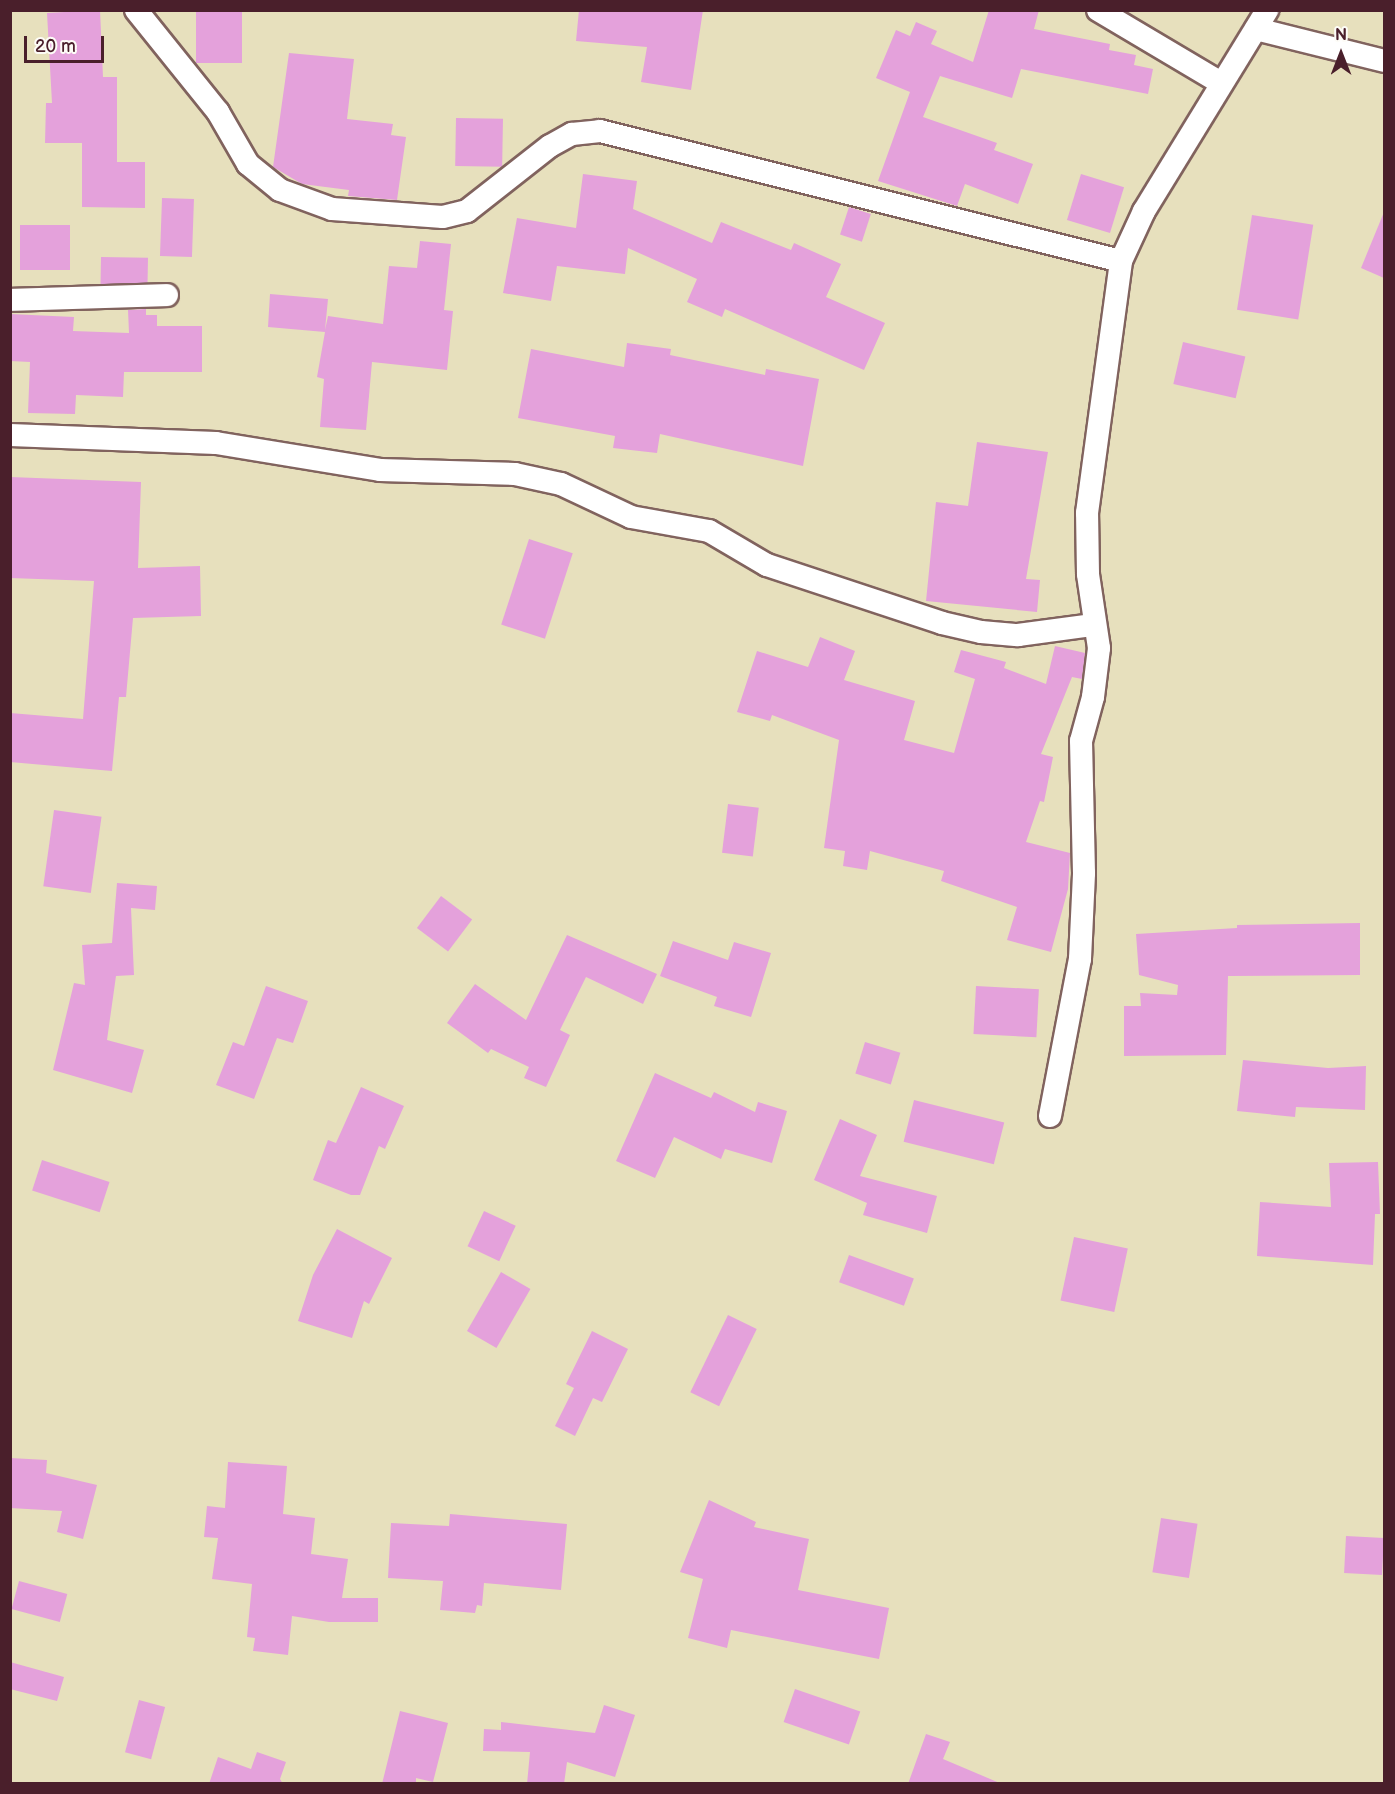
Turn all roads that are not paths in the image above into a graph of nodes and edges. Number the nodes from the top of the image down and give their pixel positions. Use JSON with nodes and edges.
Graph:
{"nodes":[{"id":1,"x":136,"y":10,"type":"edge"},
{"id":2,"x":1098,"y":10,"type":"edge"},
{"id":3,"x":1261,"y":20,"type":"edge"},
{"id":4,"x":1384,"y":61,"type":"edge"},
{"id":5,"x":1221,"y":83,"type":"junction"},
{"id":6,"x":1121,"y":261,"type":"junction"},
{"id":7,"x":167,"y":295,"type":"dead end"},
{"id":8,"x":10,"y":300,"type":"edge"},
{"id":9,"x":10,"y":435,"type":"edge"},
{"id":10,"x":1093,"y":625,"type":"junction"},
{"id":11,"x":1050,"y":1116,"type":"dead end"}],
"edges":[{"from":1,"to":6,"type":"street"},
{"from":2,"to":5,"type":"street"},
{"from":3,"to":4,"type":"street"},
{"from":3,"to":5,"type":"street"},
{"from":5,"to":6,"type":"street"},
{"from":6,"to":10,"type":"street"},
{"from":7,"to":8,"type":"street"},
{"from":9,"to":10,"type":"street"},
{"from":10,"to":11,"type":"street"}]}
